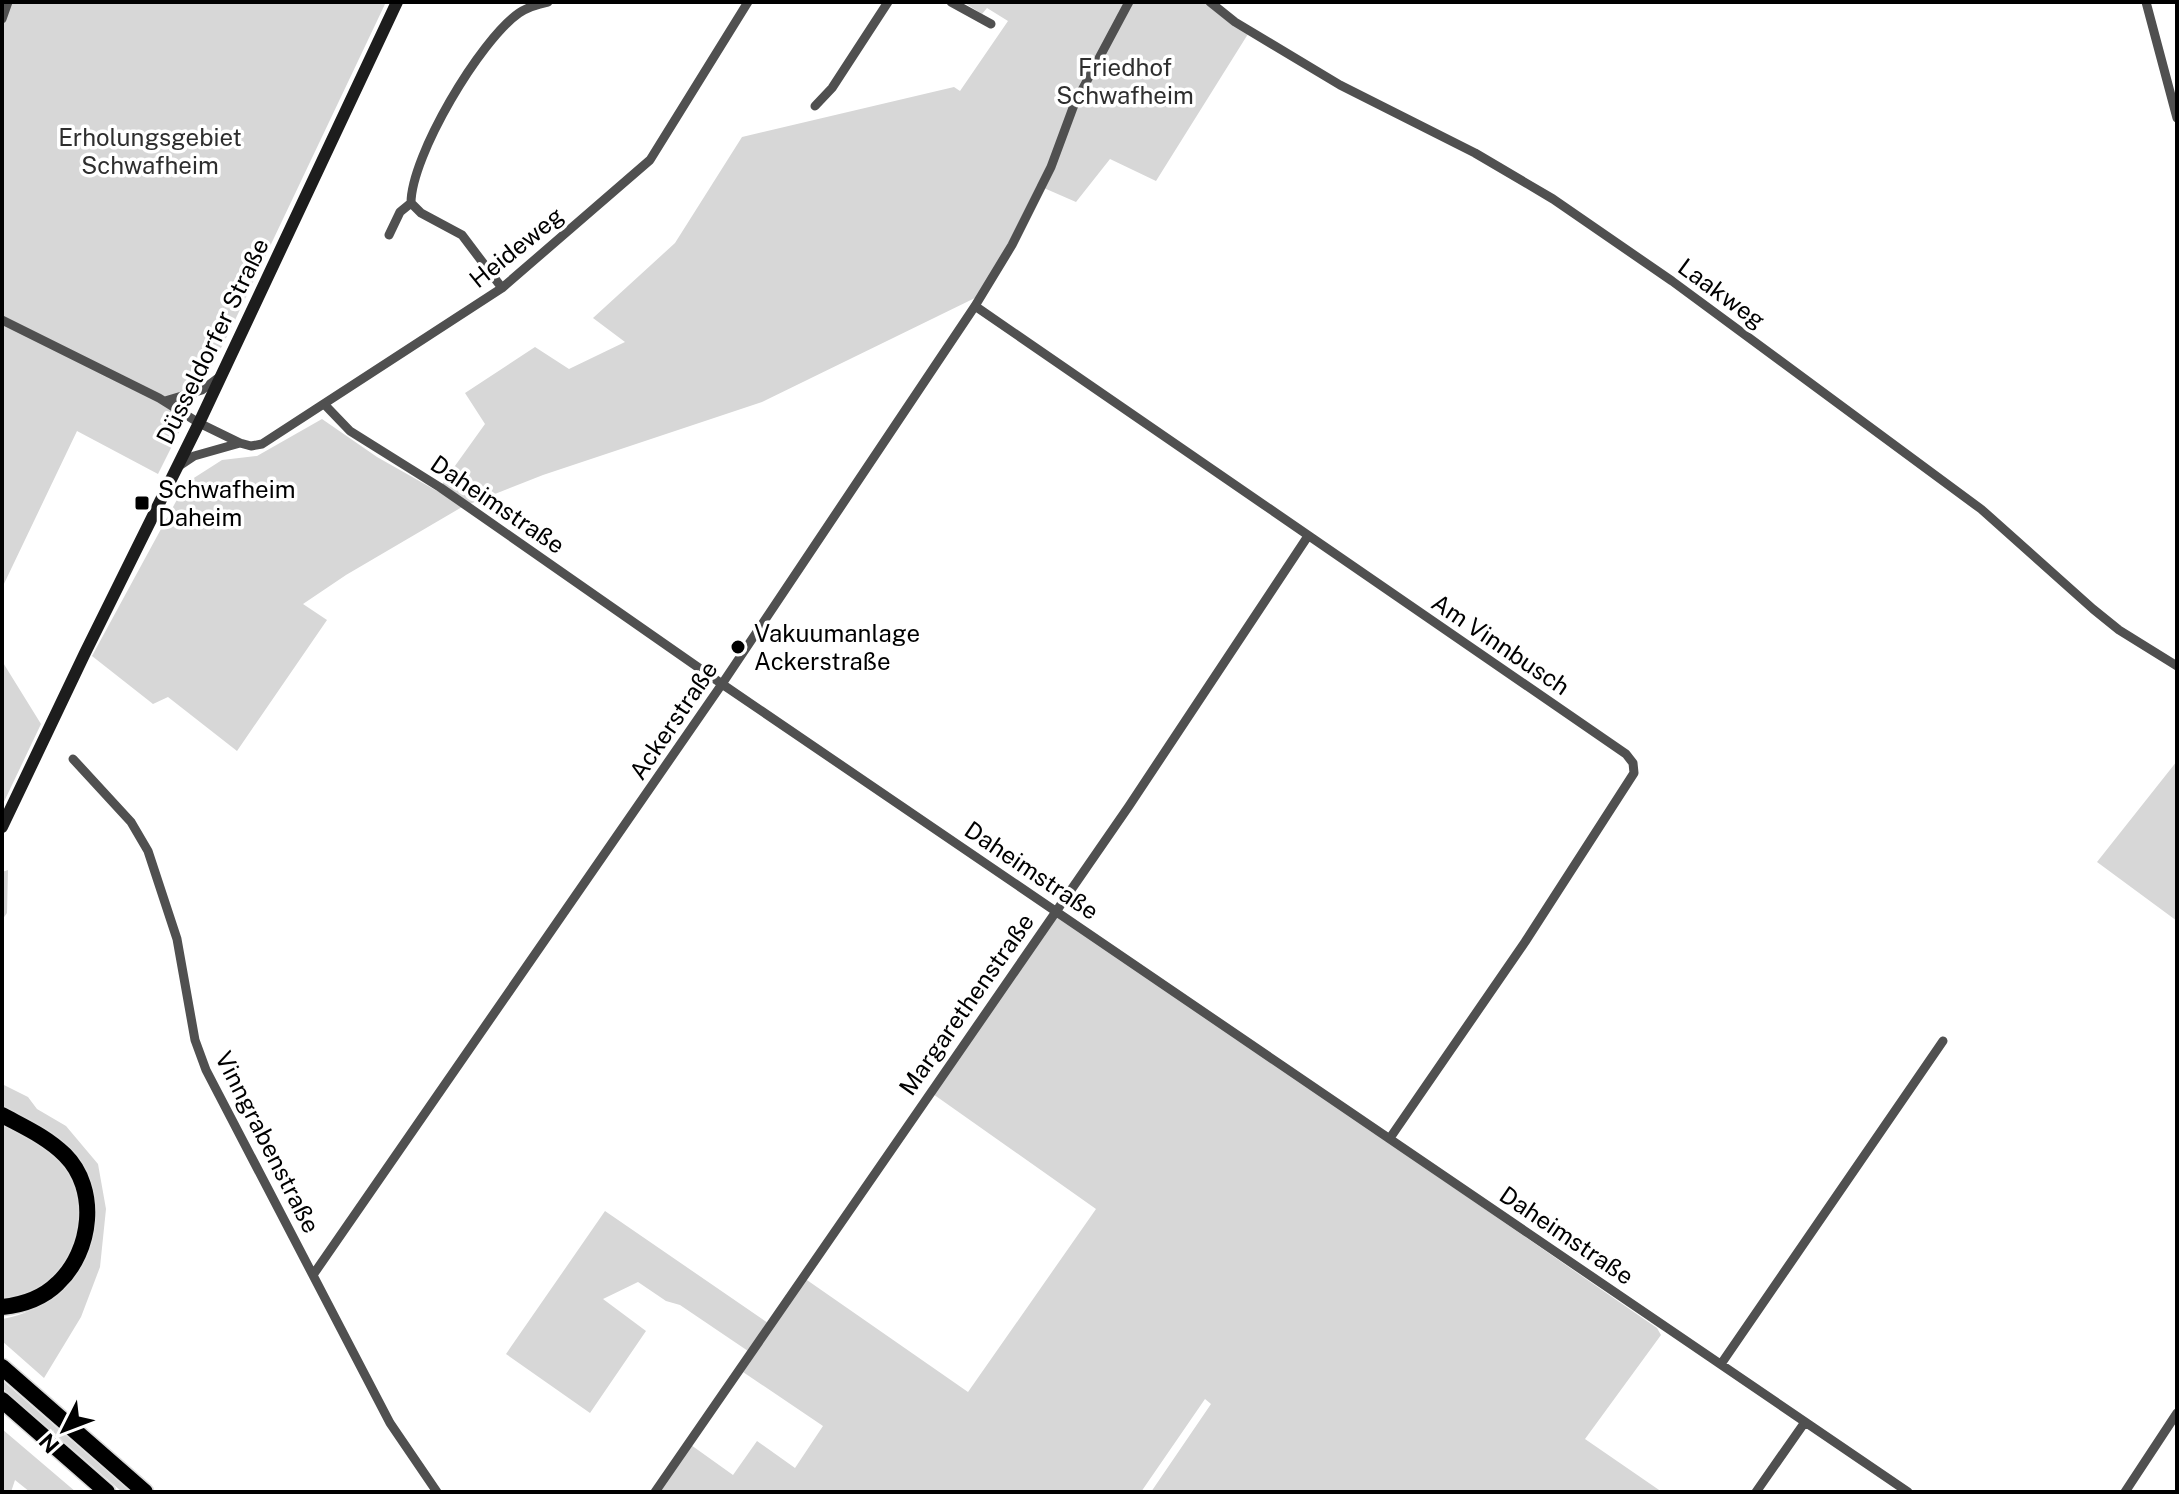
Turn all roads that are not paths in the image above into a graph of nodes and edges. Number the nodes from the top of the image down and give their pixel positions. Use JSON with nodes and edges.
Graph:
{"nodes":[{"id":1,"x":8,"y":2,"type":"edge"},
{"id":2,"x":397,"y":2,"type":"edge"},
{"id":3,"x":548,"y":2,"type":"edge"},
{"id":4,"x":748,"y":2,"type":"edge"},
{"id":5,"x":888,"y":2,"type":"edge"},
{"id":6,"x":951,"y":2,"type":"edge"},
{"id":7,"x":1129,"y":2,"type":"edge"},
{"id":8,"x":1210,"y":2,"type":"edge"},
{"id":9,"x":2146,"y":2,"type":"edge"},
{"id":10,"x":2,"y":19,"type":"edge"},
{"id":11,"x":991,"y":24,"type":"dead end"},
{"id":12,"x":815,"y":106,"type":"dead end"},
{"id":13,"x":2177,"y":118,"type":"edge"},
{"id":14,"x":411,"y":203,"type":"junction"},
{"id":15,"x":389,"y":235,"type":"dead end"},
{"id":16,"x":502,"y":288,"type":"junction"},
{"id":17,"x":975,"y":306,"type":"junction"},
{"id":18,"x":2,"y":320,"type":"edge"},
{"id":19,"x":218,"y":378,"type":"junction"},
{"id":20,"x":165,"y":401,"type":"junction"},
{"id":21,"x":325,"y":405,"type":"junction"},
{"id":22,"x":199,"y":423,"type":"junction"},
{"id":23,"x":240,"y":443,"type":"junction"},
{"id":24,"x":176,"y":467,"type":"junction"},
{"id":25,"x":1308,"y":536,"type":"junction"},
{"id":26,"x":2177,"y":666,"type":"edge"},
{"id":27,"x":722,"y":684,"type":"junction"},
{"id":28,"x":73,"y":759,"type":"dead end"},
{"id":29,"x":2,"y":827,"type":"edge"},
{"id":30,"x":1055,"y":910,"type":"junction"},
{"id":31,"x":1943,"y":1041,"type":"dead end"},
{"id":32,"x":2,"y":1115,"type":"edge"},
{"id":33,"x":1390,"y":1138,"type":"junction"},
{"id":34,"x":313,"y":1275,"type":"junction"},
{"id":35,"x":2,"y":1307,"type":"edge"},
{"id":36,"x":1721,"y":1364,"type":"junction"},
{"id":37,"x":2,"y":1367,"type":"edge"},
{"id":38,"x":2,"y":1400,"type":"edge"},
{"id":39,"x":2177,"y":1413,"type":"edge"},
{"id":40,"x":1805,"y":1422,"type":"junction"},
{"id":41,"x":107,"y":1492,"type":"edge"},
{"id":42,"x":145,"y":1492,"type":"edge"},
{"id":43,"x":437,"y":1492,"type":"edge"},
{"id":44,"x":655,"y":1492,"type":"edge"},
{"id":45,"x":1756,"y":1492,"type":"edge"},
{"id":46,"x":1908,"y":1492,"type":"edge"},
{"id":47,"x":2125,"y":1492,"type":"edge"}],
"edges":[{"from":1,"to":10,"type":"street"},
{"from":2,"to":19,"type":"main road","name":"Düsseldorfer Straße"},
{"from":3,"to":14,"type":"street"},
{"from":4,"to":16,"type":"street","name":"Heideweg"},
{"from":5,"to":12,"type":"street"},
{"from":6,"to":11,"type":"street"},
{"from":7,"to":17,"type":"street","name":"Ackerstraße"},
{"from":8,"to":26,"type":"street","name":"Laakweg"},
{"from":9,"to":13,"type":"street"},
{"from":14,"to":15,"type":"street"},
{"from":14,"to":16,"type":"street"},
{"from":16,"to":21,"type":"street","name":"Heideweg"},
{"from":17,"to":25,"type":"street","name":"Am Vinnbusch"},
{"from":17,"to":27,"type":"street","name":"Ackerstraße"},
{"from":18,"to":20,"type":"street"},
{"from":19,"to":20,"type":"street"},
{"from":19,"to":22,"type":"main road","name":"Düsseldorfer Straße"},
{"from":20,"to":22,"type":"street"},
{"from":21,"to":23,"type":"street","name":"Heideweg"},
{"from":21,"to":27,"type":"street","name":"Daheimstraße"},
{"from":22,"to":23,"type":"street"},
{"from":22,"to":24,"type":"main road","name":"Düsseldorfer Straße"},
{"from":23,"to":24,"type":"street","name":"Heideweg"},
{"from":24,"to":29,"type":"main road","name":"Düsseldorfer Straße"},
{"from":25,"to":30,"type":"street","name":"Margarethenstraße"},
{"from":25,"to":33,"type":"street","name":"Am Vinnbusch"},
{"from":27,"to":30,"type":"street","name":"Daheimstraße"},
{"from":27,"to":34,"type":"street","name":"Ackerstraße"},
{"from":28,"to":34,"type":"street","name":"Vinngrabenstraße"},
{"from":30,"to":33,"type":"street","name":"Daheimstraße"},
{"from":30,"to":44,"type":"street","name":"Margarethenstraße"},
{"from":31,"to":36,"type":"street"},
{"from":32,"to":35,"type":"highway"},
{"from":33,"to":36,"type":"street","name":"Daheimstraße"},
{"from":34,"to":43,"type":"street","name":"Vinngrabenstraße"},
{"from":36,"to":40,"type":"street","name":"Daheimstraße"},
{"from":37,"to":42,"type":"highway"},
{"from":38,"to":41,"type":"highway"},
{"from":39,"to":47,"type":"street"},
{"from":40,"to":45,"type":"street"},
{"from":40,"to":46,"type":"street","name":"Daheimstraße"}]}
